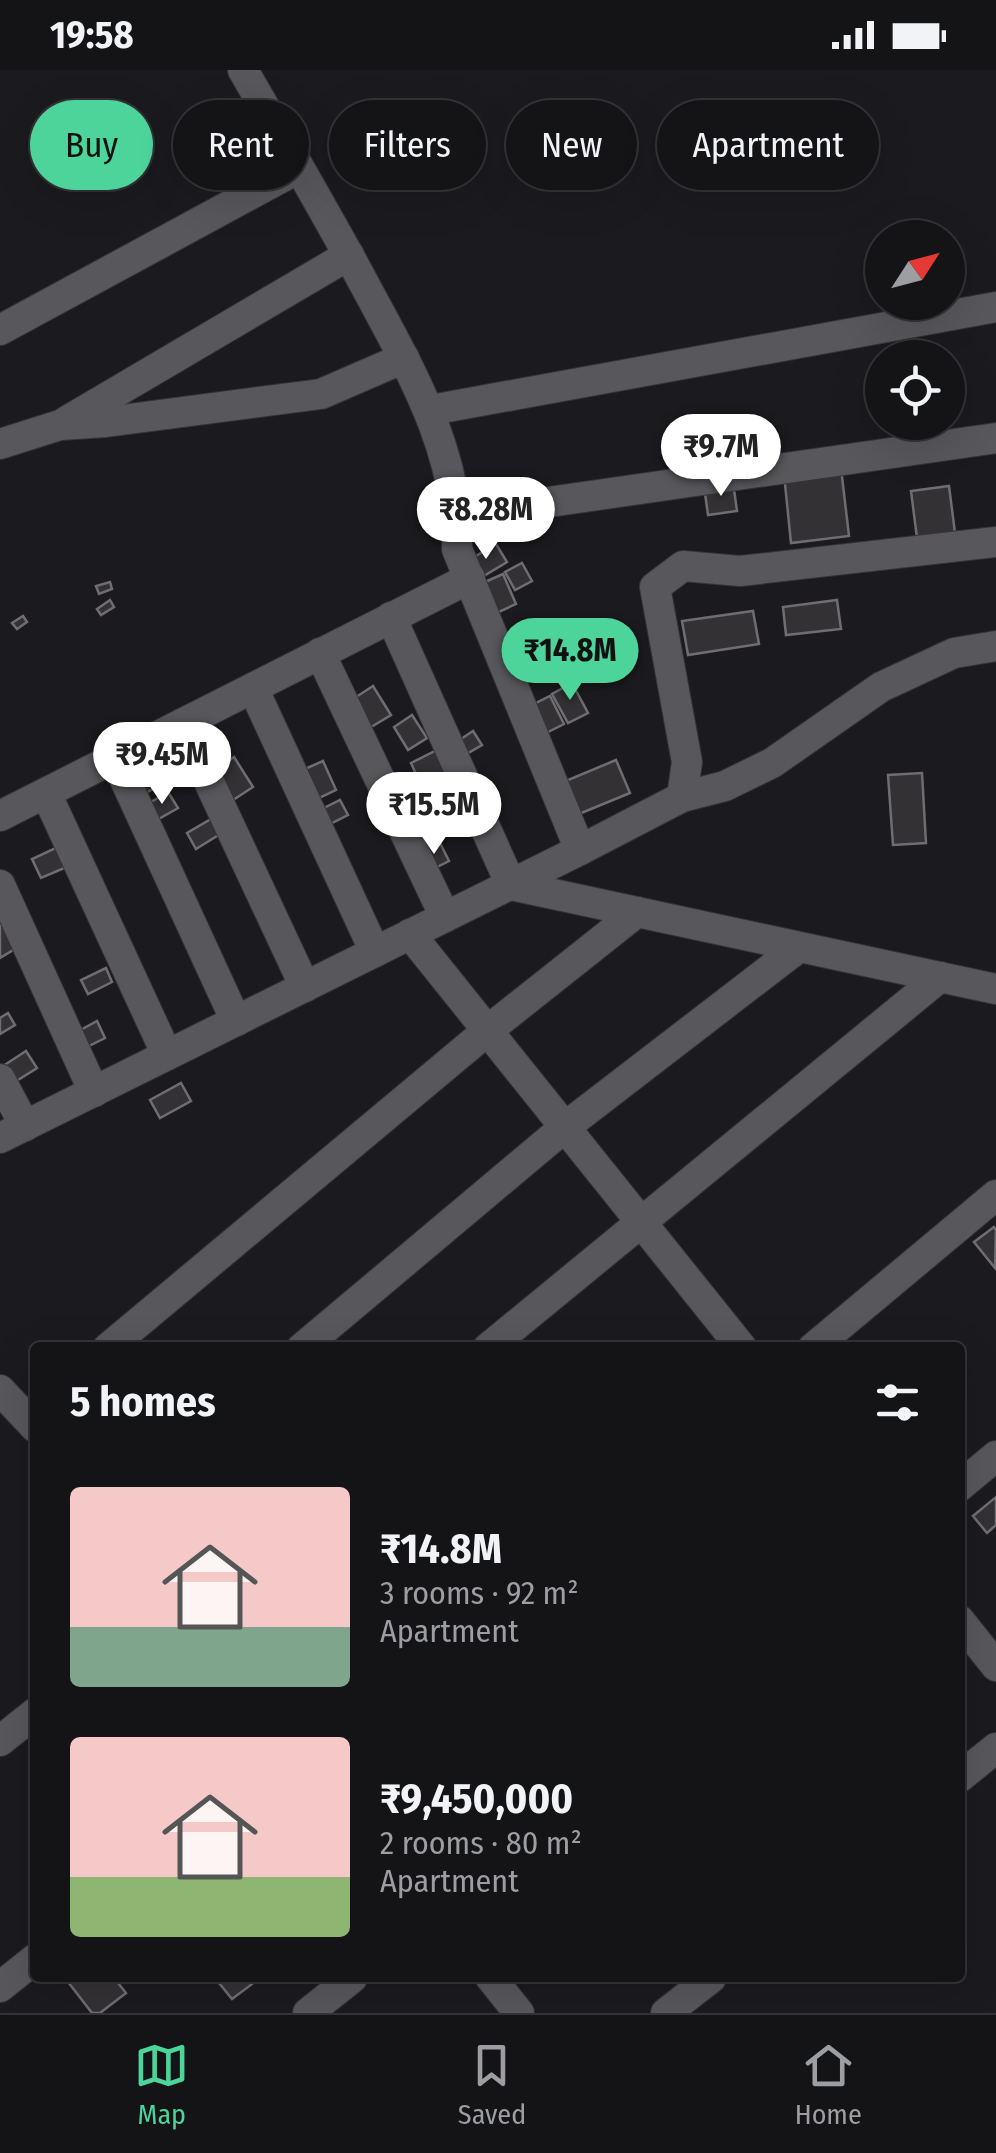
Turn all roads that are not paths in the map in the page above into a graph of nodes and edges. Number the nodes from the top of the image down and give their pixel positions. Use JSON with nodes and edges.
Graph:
{"nodes":[{"id":1,"x":243,"y":70,"type":"edge"},
{"id":2,"x":260,"y":100,"type":"edge"},
{"id":3,"x":309,"y":184,"type":"edge"},
{"id":4,"x":259,"y":190,"type":"edge"},
{"id":5,"x":349,"y":254,"type":"junction"},
{"id":6,"x":996,"y":307,"type":"edge"},
{"id":7,"x":0,"y":330,"type":"edge"},
{"id":8,"x":404,"y":358,"type":"junction"},
{"id":9,"x":430,"y":410,"type":"junction"},
{"id":10,"x":60,"y":425,"type":"junction"},
{"id":11,"x":996,"y":438,"type":"edge"},
{"id":12,"x":0,"y":444,"type":"edge"},
{"id":13,"x":458,"y":515,"type":"junction"},
{"id":14,"x":996,"y":542,"type":"edge"},
{"id":15,"x":470,"y":578,"type":"junction"},
{"id":16,"x":392,"y":617,"type":"junction"},
{"id":17,"x":996,"y":646,"type":"edge"},
{"id":18,"x":320,"y":653,"type":"junction"},
{"id":19,"x":253,"y":688,"type":"junction"},
{"id":20,"x":182,"y":724,"type":"junction"},
{"id":21,"x":115,"y":758,"type":"junction"},
{"id":22,"x":46,"y":793,"type":"junction"},
{"id":23,"x":682,"y":797,"type":"junction"},
{"id":24,"x":0,"y":816,"type":"edge"},
{"id":25,"x":580,"y":850,"type":"junction"},
{"id":26,"x":511,"y":884,"type":"junction"},
{"id":27,"x":0,"y":885,"type":"edge"},
{"id":28,"x":637,"y":912,"type":"junction"},
{"id":29,"x":445,"y":918,"type":"junction"},
{"id":30,"x":410,"y":934,"type":"junction"},
{"id":31,"x":799,"y":947,"type":"junction"},
{"id":32,"x":376,"y":952,"type":"junction"},
{"id":33,"x":940,"y":977,"type":"junction"},
{"id":34,"x":306,"y":987,"type":"junction"},
{"id":35,"x":996,"y":989,"type":"edge"},
{"id":36,"x":236,"y":1021,"type":"junction"},
{"id":37,"x":487,"y":1030,"type":"junction"},
{"id":38,"x":167,"y":1055,"type":"junction"},
{"id":39,"x":0,"y":1079,"type":"edge"},
{"id":40,"x":94,"y":1092,"type":"junction"},
{"id":41,"x":565,"y":1127,"type":"junction"},
{"id":42,"x":12,"y":1132,"type":"edge"},
{"id":43,"x":996,"y":1195,"type":"edge"},
{"id":44,"x":641,"y":1222,"type":"junction"},
{"id":45,"x":115,"y":1342,"type":"edge"},
{"id":46,"x":309,"y":1342,"type":"edge"},
{"id":47,"x":495,"y":1342,"type":"edge"},
{"id":48,"x":737,"y":1342,"type":"edge"},
{"id":49,"x":819,"y":1342,"type":"edge"},
{"id":50,"x":0,"y":1390,"type":"edge"},
{"id":51,"x":30,"y":1416,"type":"edge"},
{"id":52,"x":996,"y":1456,"type":"edge"},
{"id":53,"x":965,"y":1482,"type":"edge"},
{"id":54,"x":965,"y":1627,"type":"edge"},
{"id":55,"x":996,"y":1666,"type":"edge"},
{"id":56,"x":30,"y":1717,"type":"edge"},
{"id":57,"x":0,"y":1741,"type":"edge"},
{"id":58,"x":996,"y":1748,"type":"edge"},
{"id":59,"x":965,"y":1773,"type":"edge"},
{"id":60,"x":30,"y":1963,"type":"edge"},
{"id":61,"x":347,"y":1982,"type":"edge"},
{"id":62,"x":495,"y":1982,"type":"edge"},
{"id":63,"x":705,"y":1982,"type":"edge"},
{"id":64,"x":0,"y":1987,"type":"edge"},
{"id":65,"x":308,"y":2013,"type":"edge"},
{"id":66,"x":519,"y":2013,"type":"edge"},
{"id":67,"x":666,"y":2013,"type":"edge"}],
"edges":[{"from":1,"to":2,"type":"street"},
{"from":3,"to":5,"type":"street"},
{"from":4,"to":7,"type":"street"},
{"from":5,"to":8,"type":"street"},
{"from":5,"to":10,"type":"street"},
{"from":6,"to":9,"type":"street"},
{"from":8,"to":9,"type":"street"},
{"from":8,"to":10,"type":"street"},
{"from":9,"to":13,"type":"street"},
{"from":10,"to":12,"type":"street"},
{"from":11,"to":13,"type":"street"},
{"from":13,"to":15,"type":"street"},
{"from":14,"to":23,"type":"street"},
{"from":15,"to":16,"type":"street"},
{"from":15,"to":25,"type":"street"},
{"from":16,"to":18,"type":"street"},
{"from":16,"to":26,"type":"street"},
{"from":17,"to":23,"type":"street"},
{"from":18,"to":19,"type":"street"},
{"from":18,"to":29,"type":"street"},
{"from":19,"to":20,"type":"street"},
{"from":19,"to":32,"type":"street"},
{"from":20,"to":21,"type":"street"},
{"from":20,"to":34,"type":"street"},
{"from":21,"to":22,"type":"street"},
{"from":21,"to":36,"type":"street"},
{"from":22,"to":24,"type":"street"},
{"from":22,"to":38,"type":"street"},
{"from":23,"to":25,"type":"street"},
{"from":25,"to":26,"type":"street"},
{"from":26,"to":28,"type":"street"},
{"from":26,"to":29,"type":"street"},
{"from":27,"to":40,"type":"street"},
{"from":28,"to":31,"type":"street"},
{"from":28,"to":37,"type":"street"},
{"from":29,"to":30,"type":"street"},
{"from":30,"to":32,"type":"street"},
{"from":30,"to":37,"type":"street"},
{"from":31,"to":33,"type":"street"},
{"from":31,"to":41,"type":"street"},
{"from":32,"to":34,"type":"street"},
{"from":33,"to":35,"type":"street"},
{"from":33,"to":44,"type":"street"},
{"from":34,"to":36,"type":"street"},
{"from":36,"to":38,"type":"street"},
{"from":37,"to":41,"type":"street"},
{"from":37,"to":45,"type":"street"},
{"from":38,"to":40,"type":"street"},
{"from":39,"to":42,"type":"street"},
{"from":40,"to":42,"type":"street"},
{"from":41,"to":44,"type":"street"},
{"from":41,"to":46,"type":"street"},
{"from":43,"to":49,"type":"street"},
{"from":44,"to":47,"type":"street"},
{"from":44,"to":48,"type":"street"},
{"from":50,"to":51,"type":"street"},
{"from":52,"to":53,"type":"street"},
{"from":54,"to":55,"type":"street"},
{"from":56,"to":57,"type":"street"},
{"from":58,"to":59,"type":"street"},
{"from":60,"to":64,"type":"street"},
{"from":61,"to":65,"type":"street"},
{"from":62,"to":66,"type":"street"},
{"from":63,"to":67,"type":"street"}]}
